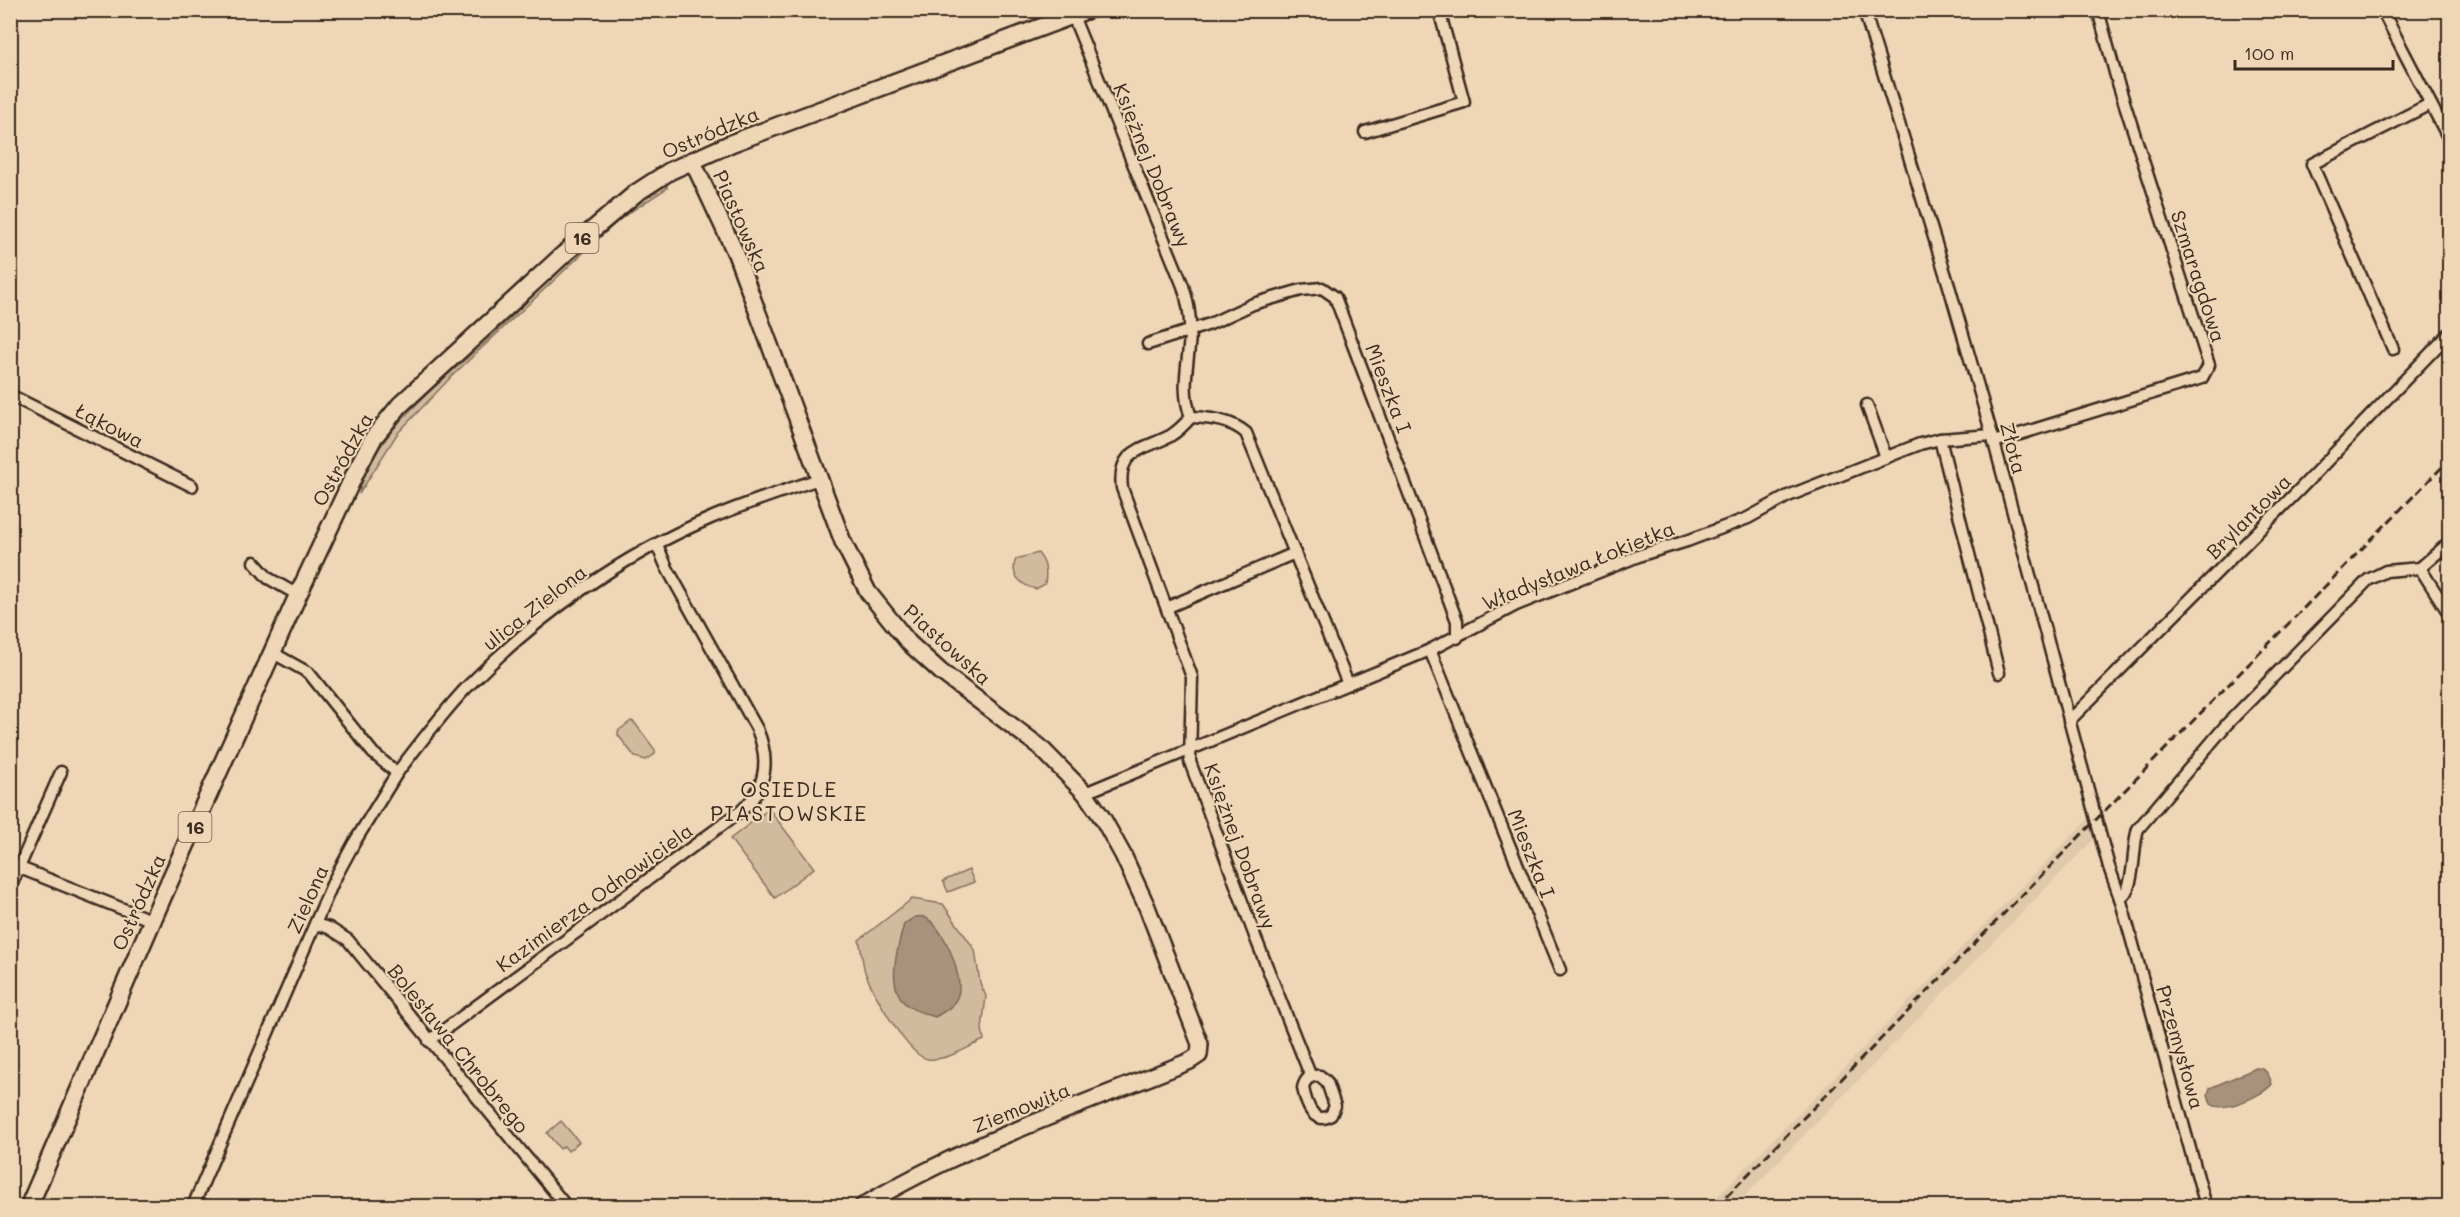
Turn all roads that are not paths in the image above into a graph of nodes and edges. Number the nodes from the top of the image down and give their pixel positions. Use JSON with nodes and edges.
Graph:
{"nodes":[{"id":1,"x":1439,"y":10,"type":"edge"},
{"id":2,"x":1864,"y":10,"type":"edge"},
{"id":3,"x":2098,"y":10,"type":"edge"},
{"id":4,"x":2382,"y":10,"type":"edge"},
{"id":5,"x":1080,"y":13,"type":"edge"},
{"id":6,"x":2430,"y":104,"type":"junction"},
{"id":7,"x":1365,"y":132,"type":"dead end"},
{"id":8,"x":2450,"y":141,"type":"edge"},
{"id":9,"x":692,"y":160,"type":"junction"},
{"id":10,"x":1191,"y":331,"type":"junction"},
{"id":11,"x":2450,"y":333,"type":"edge"},
{"id":12,"x":1148,"y":344,"type":"dead end"},
{"id":13,"x":2393,"y":349,"type":"dead end"},
{"id":14,"x":10,"y":395,"type":"edge"},
{"id":15,"x":1867,"y":405,"type":"dead end"},
{"id":16,"x":1191,"y":417,"type":"junction"},
{"id":17,"x":1993,"y":438,"type":"junction"},
{"id":18,"x":1940,"y":440,"type":"junction"},
{"id":19,"x":1886,"y":458,"type":"junction"},
{"id":20,"x":819,"y":479,"type":"junction"},
{"id":21,"x":192,"y":486,"type":"dead end"},
{"id":22,"x":2450,"y":542,"type":"edge"},
{"id":23,"x":657,"y":545,"type":"junction"},
{"id":24,"x":1294,"y":553,"type":"junction"},
{"id":25,"x":254,"y":562,"type":"dead end"},
{"id":26,"x":2420,"y":568,"type":"junction"},
{"id":27,"x":298,"y":595,"type":"junction"},
{"id":28,"x":1168,"y":607,"type":"junction"},
{"id":29,"x":2450,"y":615,"type":"edge"},
{"id":30,"x":1457,"y":638,"type":"junction"},
{"id":31,"x":1430,"y":650,"type":"junction"},
{"id":32,"x":273,"y":653,"type":"junction"},
{"id":33,"x":2000,"y":673,"type":"dead end"},
{"id":34,"x":1348,"y":684,"type":"junction"},
{"id":35,"x":2069,"y":721,"type":"junction"},
{"id":36,"x":1189,"y":751,"type":"junction"},
{"id":37,"x":61,"y":772,"type":"dead end"},
{"id":38,"x":397,"y":773,"type":"junction"},
{"id":39,"x":1085,"y":793,"type":"junction"},
{"id":40,"x":15,"y":866,"type":"edge"},
{"id":41,"x":10,"y":888,"type":"edge"},
{"id":42,"x":2120,"y":897,"type":"junction"},
{"id":43,"x":153,"y":921,"type":"junction"},
{"id":44,"x":315,"y":924,"type":"junction"},
{"id":45,"x":1560,"y":970,"type":"dead end"},
{"id":46,"x":429,"y":1041,"type":"junction"},
{"id":47,"x":1199,"y":1055,"type":"joint"},
{"id":48,"x":1311,"y":1077,"type":"dead end"},
{"id":49,"x":28,"y":1206,"type":"edge"},
{"id":50,"x":193,"y":1206,"type":"edge"},
{"id":51,"x":566,"y":1206,"type":"edge"},
{"id":52,"x":863,"y":1206,"type":"edge"},
{"id":53,"x":2206,"y":1206,"type":"edge"}],
"edges":[{"from":1,"to":7,"type":"street"},
{"from":2,"to":17,"type":"street","name":"Złota"},
{"from":3,"to":17,"type":"street","name":"Szmaragdowa"},
{"from":4,"to":6,"type":"street"},
{"from":5,"to":9,"type":"main road","name":"Ostródzka","number":"16"},
{"from":5,"to":10,"type":"street","name":"Księżnej Dobrawy"},
{"from":6,"to":8,"type":"street"},
{"from":6,"to":13,"type":"street"},
{"from":9,"to":20,"type":"street","name":"Piastowska"},
{"from":9,"to":27,"type":"main road","name":"Ostródzka","number":"16"},
{"from":10,"to":12,"type":"street"},
{"from":10,"to":16,"type":"street","name":"Księżnej Dobrawy"},
{"from":10,"to":30,"type":"street","name":"Mieszka I"},
{"from":11,"to":35,"type":"street","name":"Brylantowa"},
{"from":14,"to":21,"type":"street","name":"Łąkowa"},
{"from":15,"to":19,"type":"street"},
{"from":16,"to":24,"type":"street"},
{"from":16,"to":28,"type":"street","name":"Księżnej Dobrawy"},
{"from":17,"to":18,"type":"street","name":"Władysława Łokietka"},
{"from":17,"to":35,"type":"street","name":"Złota"},
{"from":18,"to":19,"type":"street","name":"Władysława Łokietka"},
{"from":18,"to":33,"type":"street"},
{"from":19,"to":30,"type":"street","name":"Władysława Łokietka"},
{"from":20,"to":23,"type":"street","name":"ulica Zielona"},
{"from":20,"to":39,"type":"street","name":"Piastowska"},
{"from":22,"to":26,"type":"street"},
{"from":23,"to":38,"type":"street","name":"ulica Zielona"},
{"from":23,"to":46,"type":"street","name":"Kazimierza Odnowiciela"},
{"from":24,"to":28,"type":"street"},
{"from":24,"to":34,"type":"street"},
{"from":25,"to":27,"type":"street"},
{"from":26,"to":29,"type":"street"},
{"from":26,"to":42,"type":"street"},
{"from":27,"to":32,"type":"main road","name":"Ostródzka","number":"16"},
{"from":28,"to":36,"type":"street","name":"Księżnej Dobrawy"},
{"from":30,"to":31,"type":"street","name":"Władysława Łokietka"},
{"from":31,"to":34,"type":"street","name":"Władysława Łokietka"},
{"from":31,"to":45,"type":"street","name":"Mieszka I"},
{"from":32,"to":38,"type":"street"},
{"from":32,"to":43,"type":"main road","name":"Ostródzka","number":"16"},
{"from":34,"to":36,"type":"street","name":"Władysława Łokietka"},
{"from":35,"to":42,"type":"street","name":"Złota"},
{"from":36,"to":39,"type":"street","name":"Władysława Łokietka"},
{"from":36,"to":48,"type":"street","name":"Księżnej Dobrawy"},
{"from":37,"to":40,"type":"street"},
{"from":38,"to":44,"type":"street","name":"Zielona"},
{"from":39,"to":47,"type":"street","name":"Piastowska"},
{"from":40,"to":41,"type":"street"},
{"from":40,"to":43,"type":"street"},
{"from":42,"to":53,"type":"street","name":"Przemysłowa"},
{"from":43,"to":49,"type":"main road","name":"Ostródzka","number":"16"},
{"from":44,"to":46,"type":"street","name":"Bolesława Chrobrego"},
{"from":44,"to":50,"type":"street","name":"Zielona"},
{"from":46,"to":51,"type":"street","name":"Bolesława Chrobrego"},
{"from":47,"to":52,"type":"street","name":"Ziemowita"}]}
